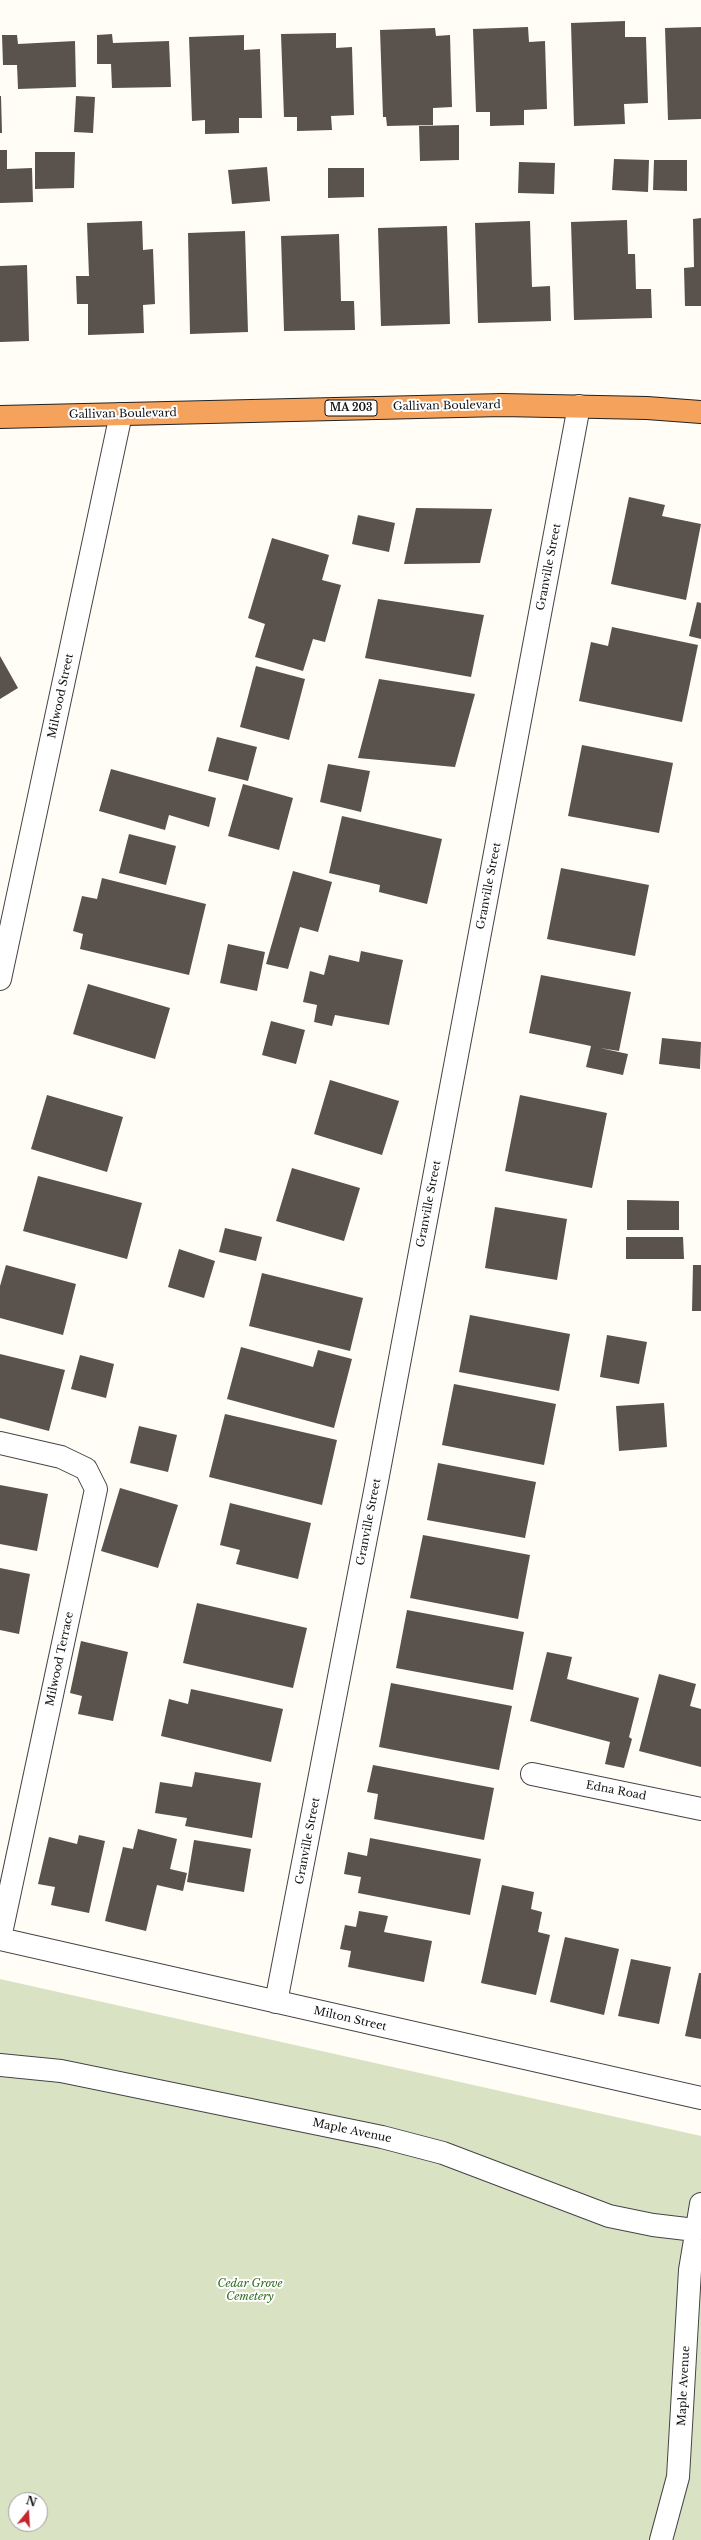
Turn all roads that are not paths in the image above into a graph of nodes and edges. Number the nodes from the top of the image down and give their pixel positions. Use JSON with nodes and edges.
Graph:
{"nodes":[{"id":1,"x":579,"y":406,"type":"junction"},
{"id":2,"x":701,"y":412,"type":"edge"},
{"id":3,"x":121,"y":414,"type":"junction"},
{"id":4,"x":0,"y":417,"type":"edge"},
{"id":5,"x":0,"y":979,"type":"edge"},
{"id":6,"x":0,"y":1442,"type":"edge"},
{"id":7,"x":532,"y":1774,"type":"dead end"},
{"id":8,"x":701,"y":1809,"type":"edge"},
{"id":9,"x":0,"y":1938,"type":"edge"},
{"id":10,"x":276,"y":2002,"type":"junction"},
{"id":11,"x":0,"y":2065,"type":"edge"},
{"id":12,"x":701,"y":2098,"type":"edge"},
{"id":13,"x":701,"y":2204,"type":"edge"},
{"id":14,"x":695,"y":2230,"type":"junction"},
{"id":15,"x":662,"y":2540,"type":"edge"}],
"edges":[{"from":1,"to":2,"type":"highway","name":"Gallivan Boulevard","number":"MA 203"},
{"from":1,"to":3,"type":"highway","name":"Gallivan Boulevard","number":"MA 203"},
{"from":1,"to":10,"type":"street","name":"Granville Street"},
{"from":3,"to":4,"type":"highway","name":"Gallivan Boulevard","number":"MA 203"},
{"from":3,"to":5,"type":"street","name":"Milwood Street"},
{"from":6,"to":9,"type":"street","name":"Milwood Terrace"},
{"from":7,"to":8,"type":"street","name":"Edna Road"},
{"from":9,"to":10,"type":"street","name":"Milton Street"},
{"from":10,"to":12,"type":"street","name":"Milton Street"},
{"from":11,"to":14,"type":"street","name":"Maple Avenue"},
{"from":13,"to":14,"type":"street","name":"Maple Avenue"},
{"from":14,"to":15,"type":"street","name":"Maple Avenue"}]}
